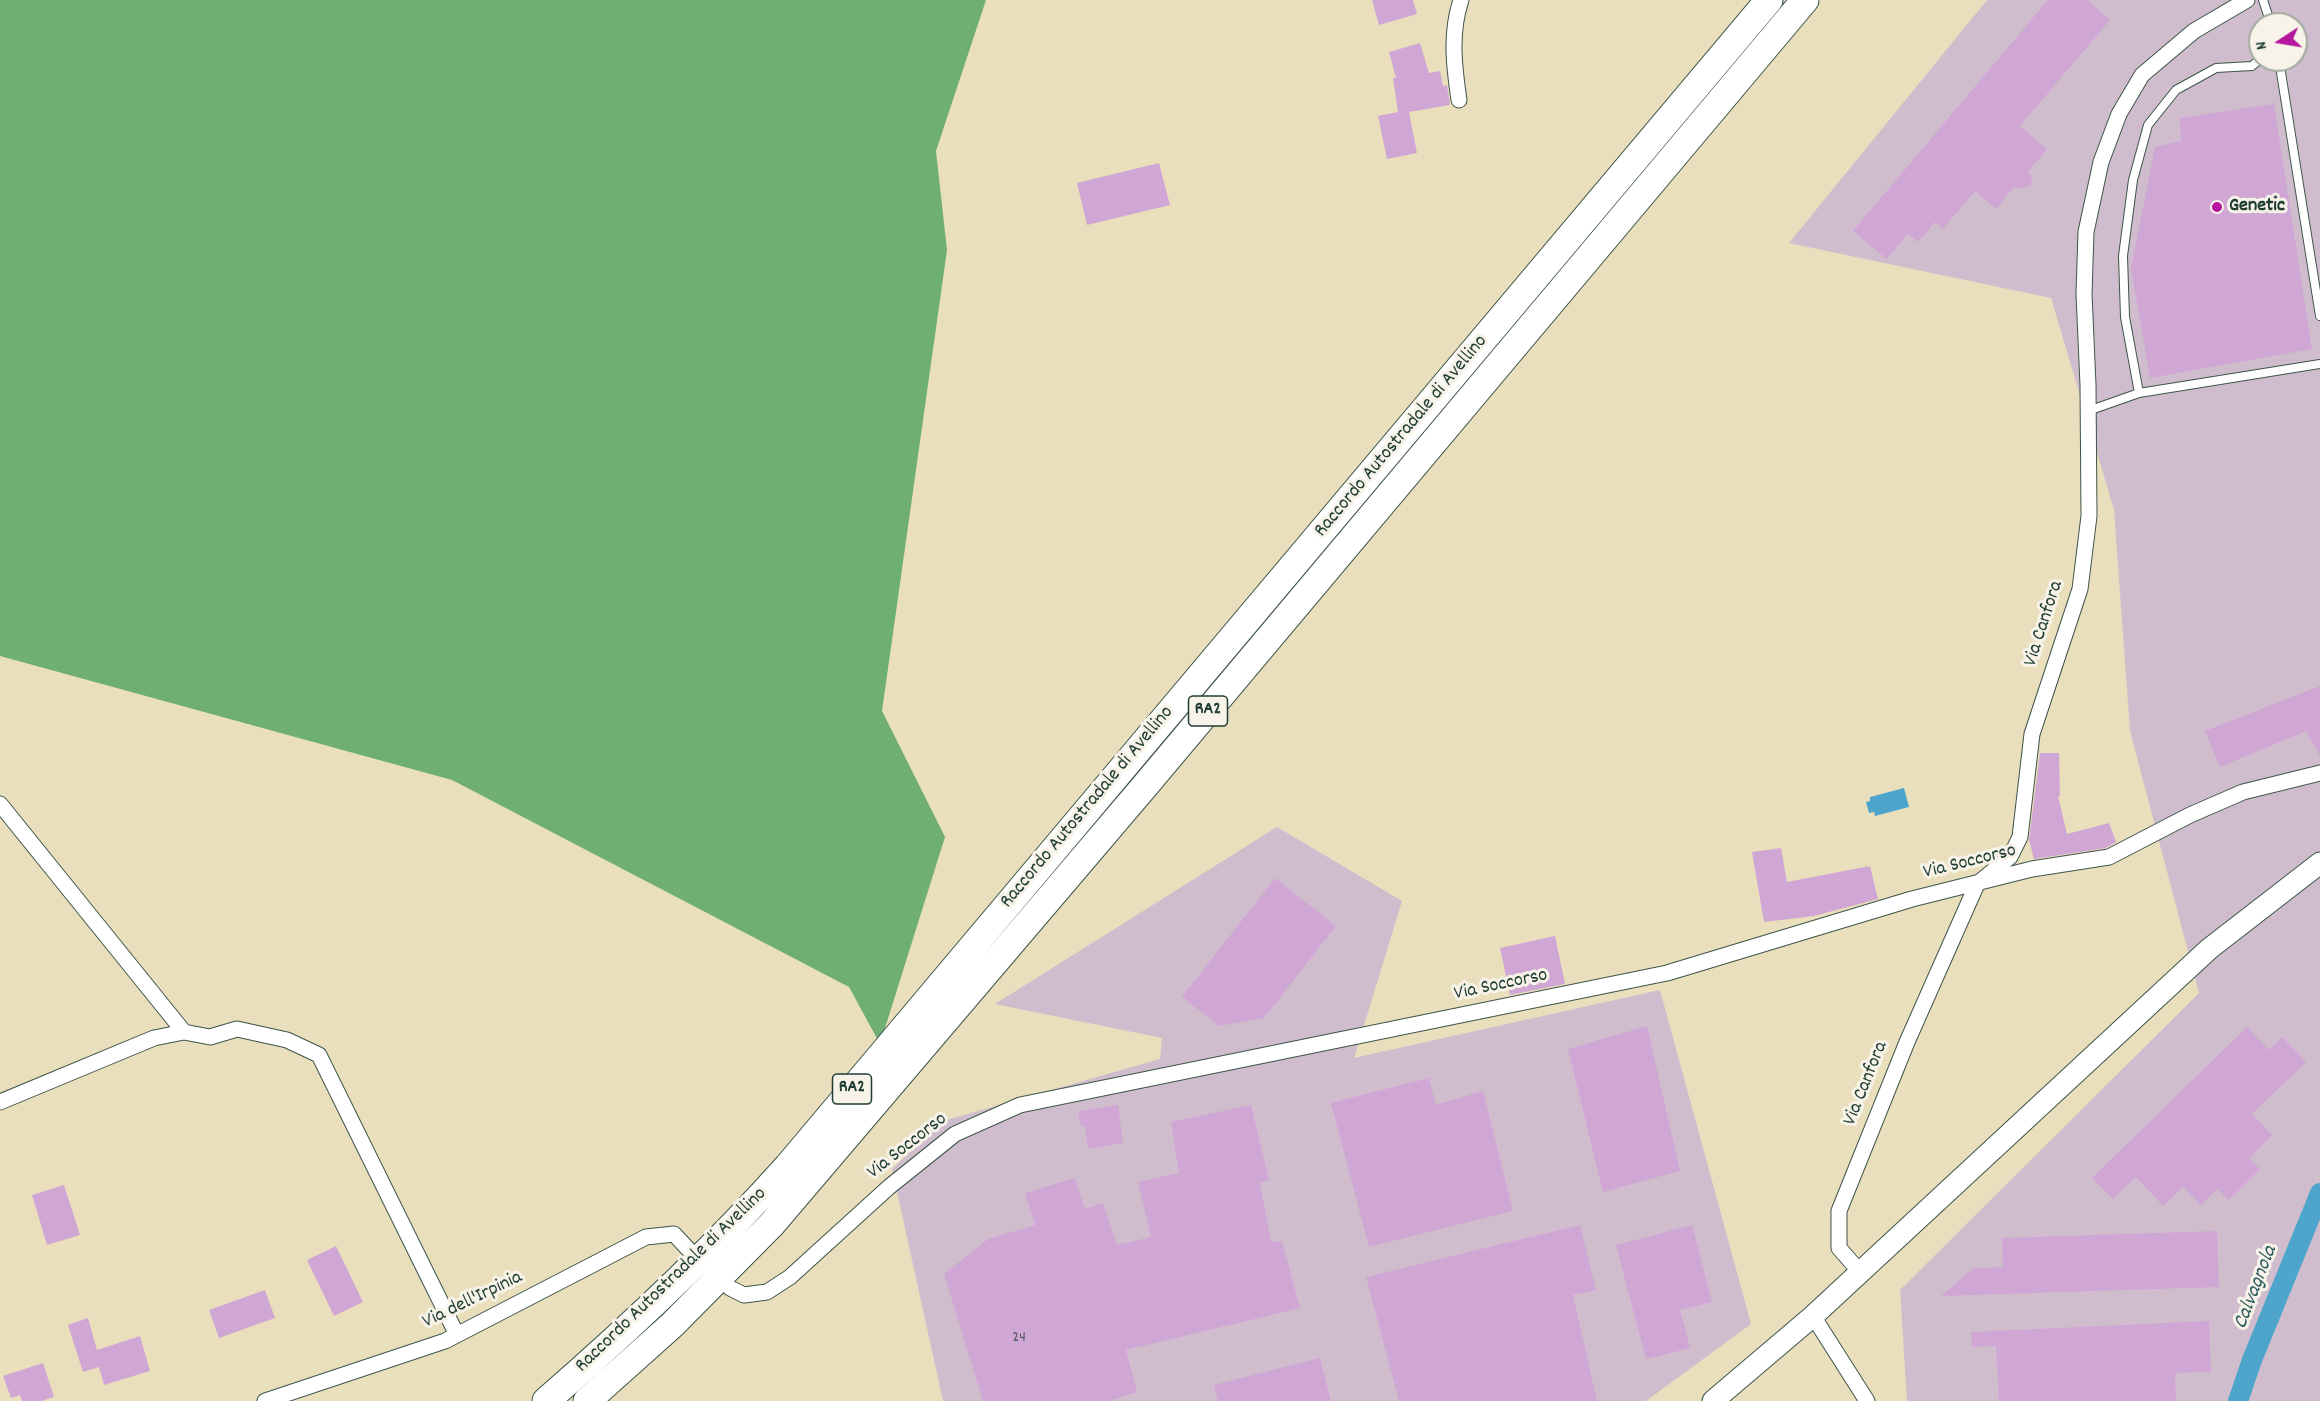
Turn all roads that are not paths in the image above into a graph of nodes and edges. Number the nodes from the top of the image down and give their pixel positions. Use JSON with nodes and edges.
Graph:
{"nodes":[{"id":1,"x":1461,"y":0,"type":"edge"},
{"id":2,"x":1769,"y":0,"type":"edge"},
{"id":3,"x":1805,"y":0,"type":"edge"},
{"id":4,"x":2247,"y":0,"type":"edge"},
{"id":5,"x":2248,"y":66,"type":"edge"},
{"id":6,"x":2281,"y":72,"type":"edge"},
{"id":7,"x":1459,"y":100,"type":"dead end"},
{"id":8,"x":2320,"y":316,"type":"edge"},
{"id":9,"x":2320,"y":364,"type":"edge"},
{"id":10,"x":2139,"y":393,"type":"junction"},
{"id":11,"x":2088,"y":411,"type":"junction"},
{"id":12,"x":2320,"y":772,"type":"edge"},
{"id":13,"x":0,"y":804,"type":"edge"},
{"id":14,"x":2320,"y":863,"type":"edge"},
{"id":15,"x":1977,"y":884,"type":"junction"},
{"id":16,"x":184,"y":1032,"type":"junction"},
{"id":17,"x":0,"y":1102,"type":"edge"},
{"id":18,"x":688,"y":1249,"type":"dead end"},
{"id":19,"x":1860,"y":1272,"type":"junction"},
{"id":20,"x":730,"y":1288,"type":"dead end"},
{"id":21,"x":1813,"y":1316,"type":"junction"},
{"id":22,"x":457,"y":1335,"type":"junction"},
{"id":23,"x":265,"y":1401,"type":"edge"},
{"id":24,"x":546,"y":1401,"type":"edge"},
{"id":25,"x":587,"y":1401,"type":"edge"},
{"id":26,"x":1713,"y":1401,"type":"edge"},
{"id":27,"x":1867,"y":1401,"type":"edge"}],
"edges":[{"from":1,"to":7,"type":"street"},
{"from":2,"to":24,"type":"highway","name":"Raccordo Autostradale di Avellino","number":"RA2"},
{"from":3,"to":25,"type":"highway","name":"Raccordo Autostradale di Avellino","number":"RA2"},
{"from":4,"to":11,"type":"street","name":"Via Canfora"},
{"from":5,"to":10,"type":"lane"},
{"from":6,"to":8,"type":"lane"},
{"from":9,"to":10,"type":"lane"},
{"from":10,"to":11,"type":"lane"},
{"from":11,"to":15,"type":"street","name":"Via Canfora"},
{"from":12,"to":15,"type":"street","name":"Via Soccorso"},
{"from":13,"to":16,"type":"street"},
{"from":14,"to":19,"type":"street"},
{"from":15,"to":19,"type":"street","name":"Via Canfora"},
{"from":15,"to":20,"type":"street","name":"Via Soccorso"},
{"from":16,"to":17,"type":"street"},
{"from":16,"to":22,"type":"street"},
{"from":18,"to":22,"type":"street","name":"Via dell'Irpinia"},
{"from":19,"to":21,"type":"street"},
{"from":21,"to":26,"type":"street"},
{"from":21,"to":27,"type":"street"},
{"from":22,"to":23,"type":"street","name":"Via dell'Irpinia"}]}
